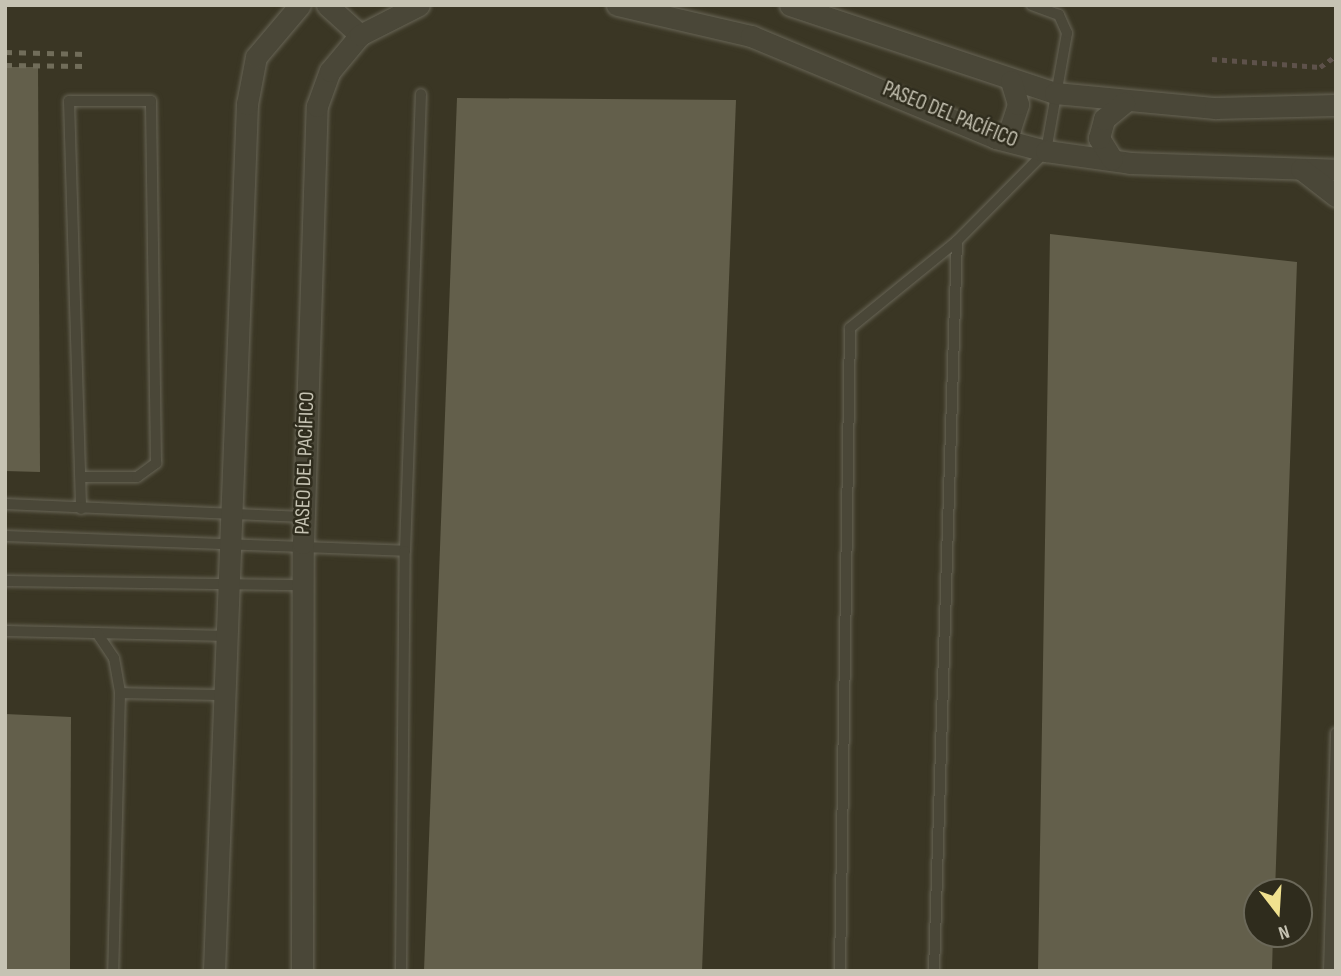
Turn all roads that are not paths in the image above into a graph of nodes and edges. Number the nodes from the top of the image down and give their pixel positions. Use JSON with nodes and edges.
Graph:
{"nodes":[{"id":1,"x":300,"y":5,"type":"edge"},
{"id":2,"x":327,"y":5,"type":"edge"},
{"id":3,"x":419,"y":5,"type":"edge"},
{"id":4,"x":617,"y":5,"type":"edge"},
{"id":5,"x":790,"y":5,"type":"edge"},
{"id":6,"x":1032,"y":5,"type":"edge"},
{"id":7,"x":360,"y":35,"type":"junction"},
{"id":8,"x":1011,"y":81,"type":"junction"},
{"id":9,"x":1055,"y":93,"type":"junction"},
{"id":10,"x":421,"y":94,"type":"dead end"},
{"id":11,"x":1332,"y":100,"type":"edge"},
{"id":12,"x":1124,"y":103,"type":"junction"},
{"id":13,"x":996,"y":138,"type":"junction"},
{"id":14,"x":1046,"y":151,"type":"junction"},
{"id":15,"x":1112,"y":159,"type":"junction"},
{"id":16,"x":1301,"y":169,"type":"junction"},
{"id":17,"x":1336,"y":170,"type":"edge"},
{"id":18,"x":1336,"y":196,"type":"edge"},
{"id":19,"x":957,"y":241,"type":"junction"},
{"id":20,"x":81,"y":477,"type":"junction"},
{"id":21,"x":5,"y":504,"type":"edge"},
{"id":22,"x":81,"y":509,"type":"junction"},
{"id":23,"x":232,"y":513,"type":"junction"},
{"id":24,"x":304,"y":517,"type":"junction"},
{"id":25,"x":5,"y":536,"type":"edge"},
{"id":26,"x":232,"y":541,"type":"junction"},
{"id":27,"x":303,"y":543,"type":"junction"},
{"id":28,"x":405,"y":551,"type":"junction"},
{"id":29,"x":5,"y":581,"type":"edge"},
{"id":30,"x":230,"y":583,"type":"junction"},
{"id":31,"x":303,"y":585,"type":"junction"},
{"id":32,"x":5,"y":631,"type":"edge"},
{"id":33,"x":97,"y":633,"type":"junction"},
{"id":34,"x":229,"y":636,"type":"junction"},
{"id":35,"x":120,"y":693,"type":"junction"},
{"id":36,"x":226,"y":695,"type":"junction"},
{"id":37,"x":1336,"y":733,"type":"edge"},
{"id":38,"x":113,"y":971,"type":"edge"},
{"id":39,"x":214,"y":971,"type":"edge"},
{"id":40,"x":302,"y":971,"type":"edge"},
{"id":41,"x":401,"y":971,"type":"edge"},
{"id":42,"x":840,"y":971,"type":"edge"},
{"id":43,"x":934,"y":971,"type":"edge"},
{"id":44,"x":1329,"y":971,"type":"edge"}],
"edges":[{"from":1,"to":23,"type":"street"},
{"from":2,"to":7,"type":"street"},
{"from":3,"to":7,"type":"street","name":"PASEO DEL PACÍFICO"},
{"from":4,"to":13,"type":"street","name":"PASEO DEL PACÍFICO"},
{"from":5,"to":8,"type":"street"},
{"from":6,"to":9,"type":"lane"},
{"from":7,"to":24,"type":"street","name":"PASEO DEL PACÍFICO"},
{"from":8,"to":9,"type":"street"},
{"from":8,"to":13,"type":"street"},
{"from":9,"to":12,"type":"street"},
{"from":9,"to":14,"type":"lane"},
{"from":10,"to":28,"type":"lane"},
{"from":11,"to":12,"type":"street"},
{"from":12,"to":15,"type":"street"},
{"from":13,"to":14,"type":"street","name":"PASEO DEL PACÍFICO"},
{"from":14,"to":15,"type":"street","name":"PASEO DEL PACÍFICO"},
{"from":14,"to":19,"type":"lane"},
{"from":15,"to":16,"type":"street","name":"PASEO DEL PACÍFICO"},
{"from":16,"to":17,"type":"street","name":"PASEO DEL PACÍFICO"},
{"from":16,"to":18,"type":"street"},
{"from":19,"to":42,"type":"lane"},
{"from":19,"to":43,"type":"lane"},
{"from":20,"to":20,"type":"lane"},
{"from":20,"to":22,"type":"lane"},
{"from":21,"to":22,"type":"lane"},
{"from":22,"to":23,"type":"lane"},
{"from":23,"to":24,"type":"lane"},
{"from":23,"to":26,"type":"street"},
{"from":24,"to":27,"type":"street","name":"PASEO DEL PACÍFICO"},
{"from":25,"to":26,"type":"lane"},
{"from":26,"to":27,"type":"lane"},
{"from":26,"to":30,"type":"street"},
{"from":27,"to":28,"type":"lane"},
{"from":27,"to":31,"type":"street","name":"PASEO DEL PACÍFICO"},
{"from":28,"to":41,"type":"lane"},
{"from":29,"to":30,"type":"lane"},
{"from":30,"to":31,"type":"lane"},
{"from":30,"to":34,"type":"street"},
{"from":31,"to":40,"type":"street","name":"PASEO DEL PACÍFICO"},
{"from":32,"to":33,"type":"lane"},
{"from":33,"to":34,"type":"lane"},
{"from":33,"to":35,"type":"lane"},
{"from":34,"to":36,"type":"street"},
{"from":35,"to":36,"type":"lane"},
{"from":35,"to":38,"type":"lane"},
{"from":36,"to":39,"type":"street"},
{"from":37,"to":44,"type":"lane"}]}
